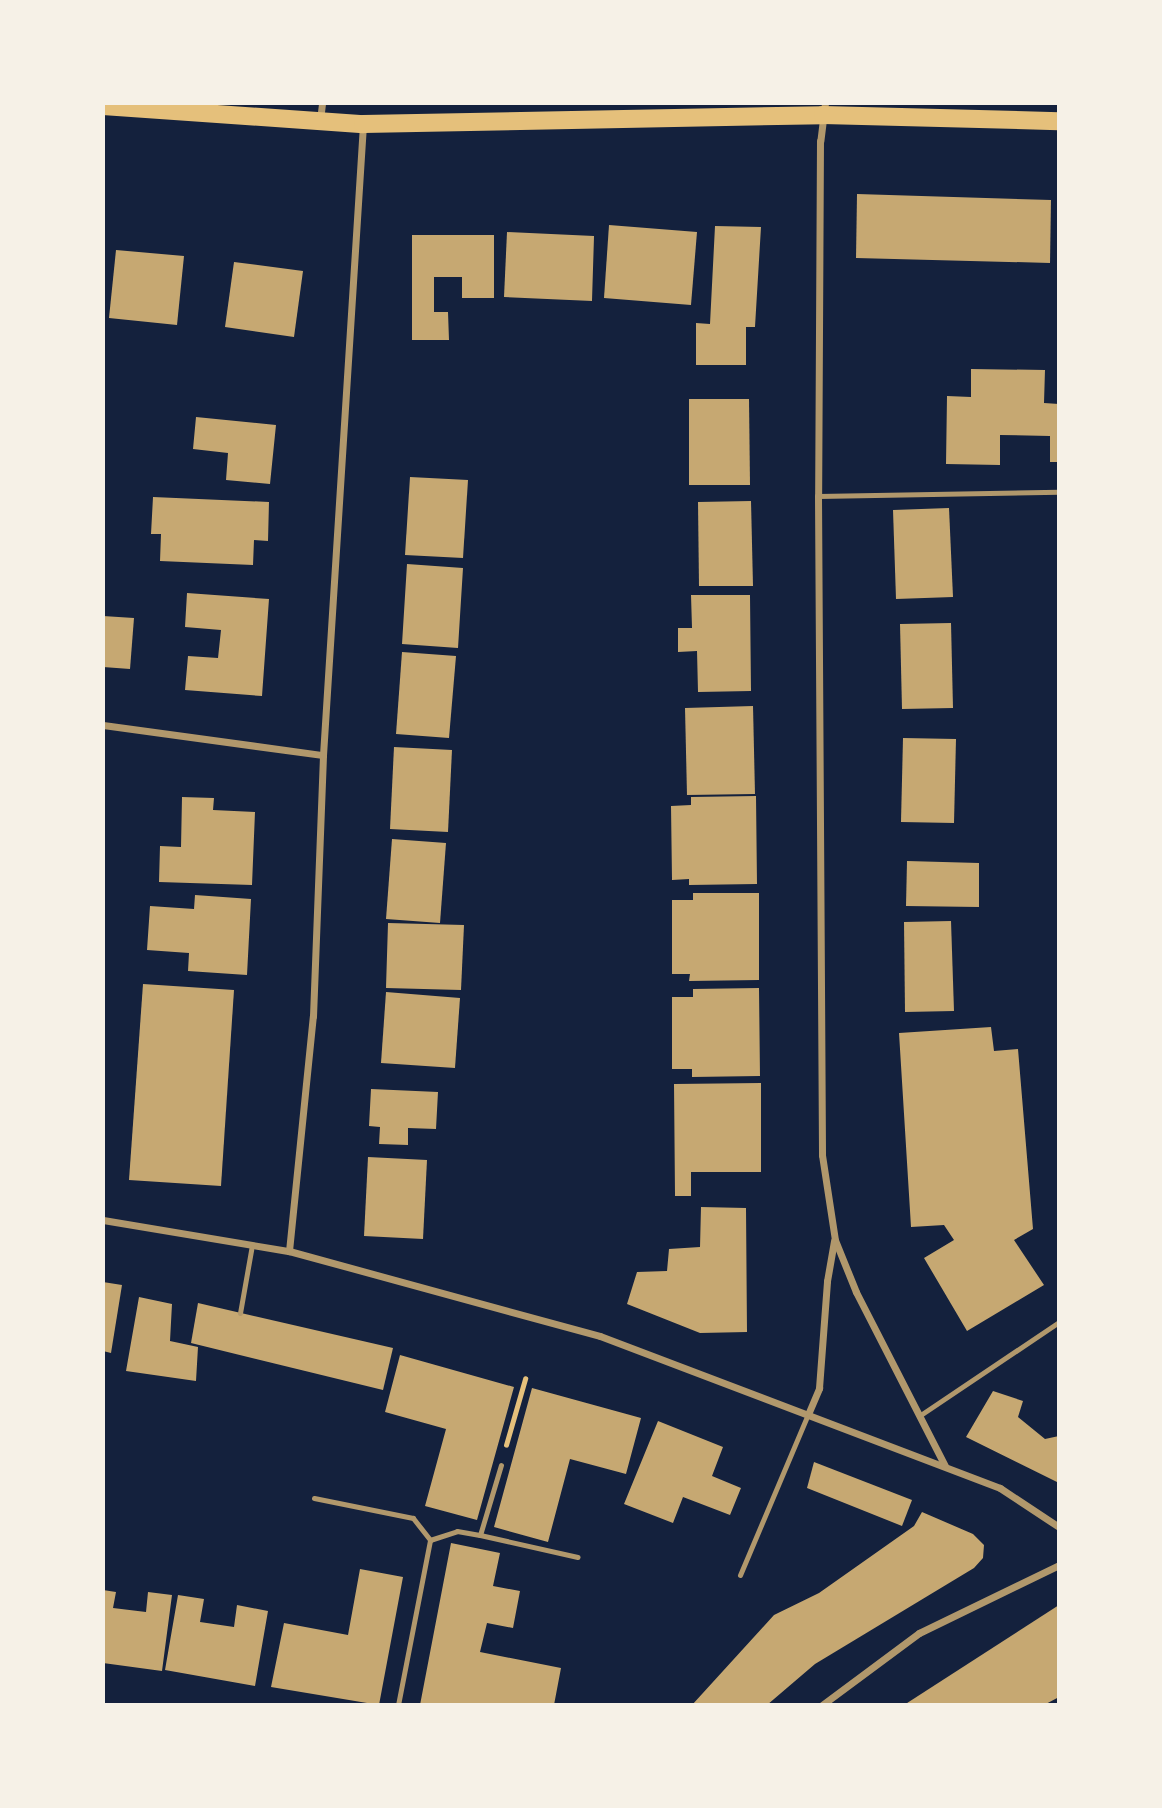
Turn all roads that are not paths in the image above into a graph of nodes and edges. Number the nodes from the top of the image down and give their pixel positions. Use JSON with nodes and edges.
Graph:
{"nodes":[{"id":1,"x":322,"y":103,"type":"edge"},
{"id":2,"x":103,"y":106,"type":"edge"},
{"id":3,"x":824,"y":109,"type":"edge"},
{"id":4,"x":1059,"y":121,"type":"edge"},
{"id":5,"x":320,"y":123,"type":"junction"},
{"id":6,"x":363,"y":124,"type":"junction"},
{"id":7,"x":1059,"y":492,"type":"edge"},
{"id":8,"x":818,"y":496,"type":"junction"},
{"id":9,"x":103,"y":724,"type":"edge"},
{"id":10,"x":323,"y":755,"type":"junction"},
{"id":11,"x":103,"y":1220,"type":"edge"},
{"id":12,"x":835,"y":1240,"type":"junction"},
{"id":13,"x":252,"y":1245,"type":"junction"},
{"id":14,"x":289,"y":1251,"type":"junction"},
{"id":15,"x":240,"y":1313,"type":"dead end"},
{"id":16,"x":1059,"y":1322,"type":"edge"},
{"id":17,"x":809,"y":1412,"type":"junction"},
{"id":18,"x":917,"y":1417,"type":"junction"},
{"id":19,"x":501,"y":1465,"type":"road end"},
{"id":20,"x":945,"y":1466,"type":"junction"},
{"id":21,"x":314,"y":1498,"type":"dead end"},
{"id":22,"x":1059,"y":1527,"type":"edge"},
{"id":23,"x":480,"y":1535,"type":"junction"},
{"id":24,"x":430,"y":1540,"type":"junction"},
{"id":25,"x":578,"y":1557,"type":"dead end"},
{"id":26,"x":1059,"y":1565,"type":"edge"},
{"id":27,"x":740,"y":1575,"type":"dead end"},
{"id":28,"x":398,"y":1705,"type":"edge"},
{"id":29,"x":822,"y":1705,"type":"edge"}],
"edges":[{"from":1,"to":5,"type":"street"},
{"from":2,"to":5,"type":"main road"},
{"from":3,"to":4,"type":"main road"},
{"from":3,"to":6,"type":"main road"},
{"from":3,"to":8,"type":"street"},
{"from":5,"to":6,"type":"main road"},
{"from":6,"to":10,"type":"street"},
{"from":7,"to":8,"type":"lane"},
{"from":8,"to":12,"type":"street"},
{"from":9,"to":10,"type":"street"},
{"from":10,"to":14,"type":"street"},
{"from":11,"to":13,"type":"street"},
{"from":12,"to":17,"type":"street"},
{"from":12,"to":18,"type":"street"},
{"from":13,"to":14,"type":"street"},
{"from":13,"to":15,"type":"lane"},
{"from":14,"to":17,"type":"street"},
{"from":16,"to":18,"type":"lane"},
{"from":17,"to":20,"type":"street"},
{"from":17,"to":27,"type":"lane"},
{"from":18,"to":20,"type":"street"},
{"from":19,"to":23,"type":"lane"},
{"from":20,"to":22,"type":"street"},
{"from":21,"to":24,"type":"lane"},
{"from":23,"to":24,"type":"lane"},
{"from":23,"to":25,"type":"lane"},
{"from":24,"to":28,"type":"lane"},
{"from":26,"to":29,"type":"street"}]}
